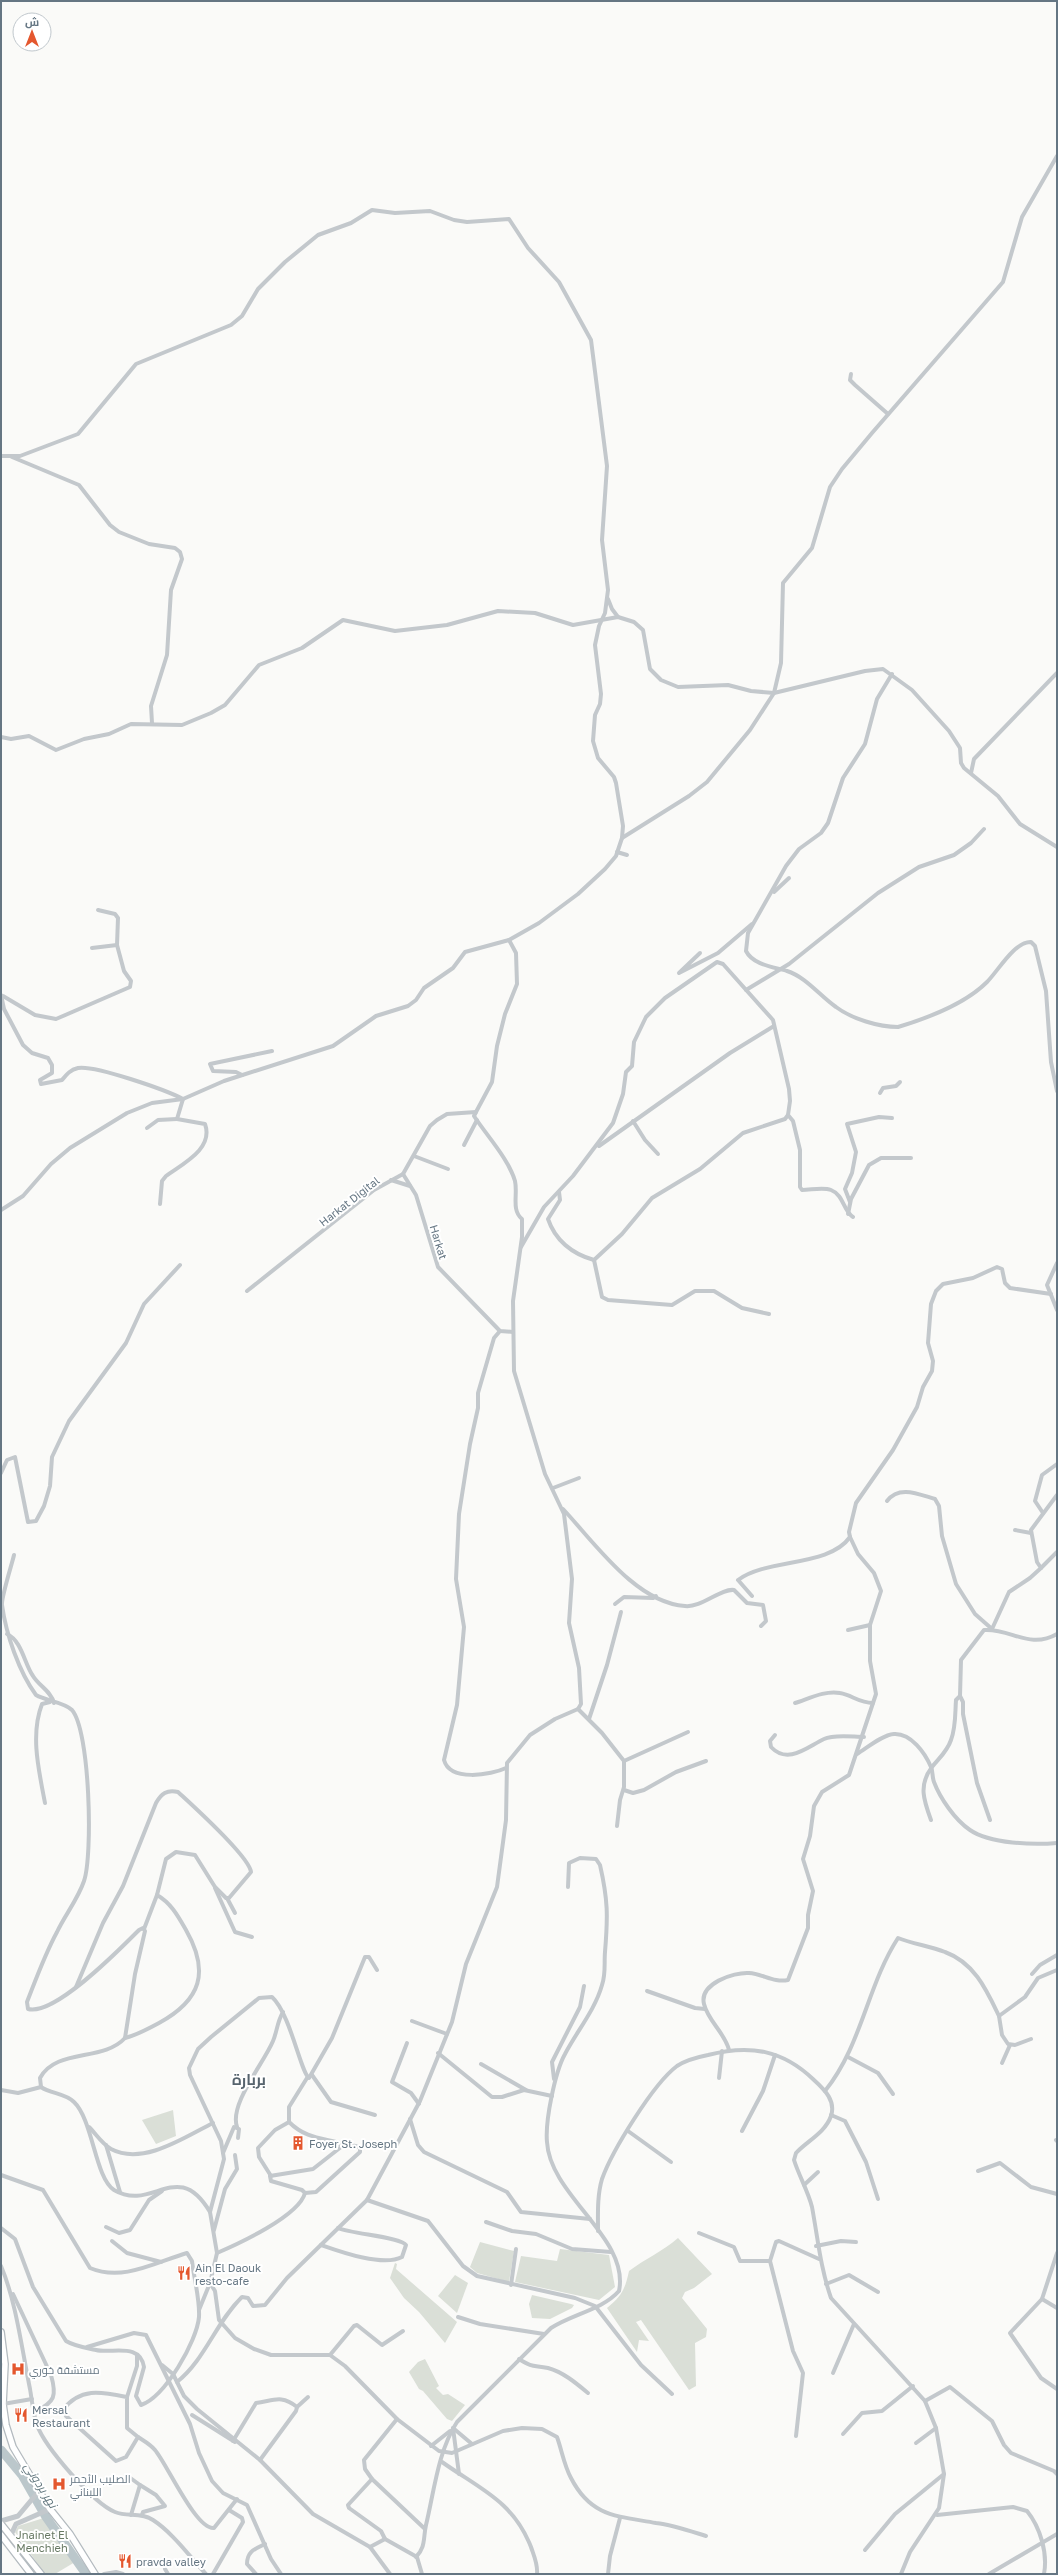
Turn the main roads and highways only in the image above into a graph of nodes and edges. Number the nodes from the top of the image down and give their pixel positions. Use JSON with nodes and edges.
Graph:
{"nodes":[{"id":1,"x":1,"y":2332,"type":"edge"},
{"id":2,"x":2,"y":2344,"type":"edge"},
{"id":3,"x":1,"y":2524,"type":"edge"},
{"id":4,"x":1,"y":2536,"type":"edge"},
{"id":5,"x":31,"y":2574,"type":"edge"},
{"id":6,"x":41,"y":2574,"type":"edge"},
{"id":7,"x":95,"y":2574,"type":"edge"}],
"edges":[{"from":1,"to":2,"type":"main road"},
{"from":2,"to":7,"type":"main road"},
{"from":3,"to":6,"type":"main road"},
{"from":4,"to":5,"type":"main road"}]}
